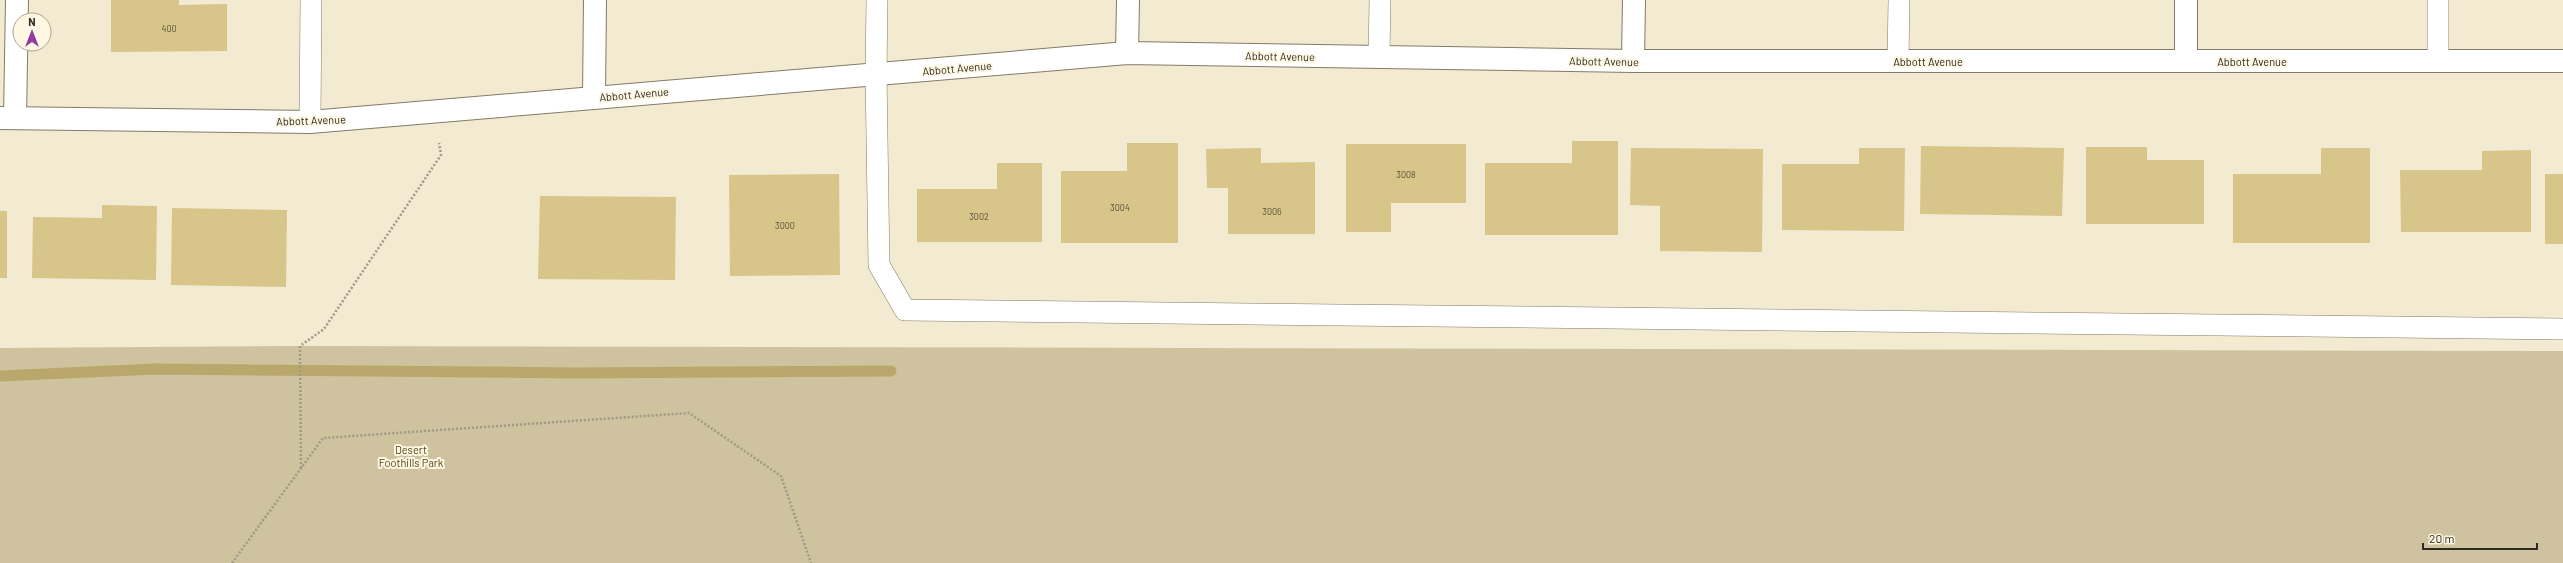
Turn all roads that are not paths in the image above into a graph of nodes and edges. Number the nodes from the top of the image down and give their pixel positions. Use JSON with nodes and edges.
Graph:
{"nodes":[{"id":1,"x":17,"y":0,"type":"edge"},
{"id":2,"x":311,"y":0,"type":"edge"},
{"id":3,"x":595,"y":0,"type":"edge"},
{"id":4,"x":877,"y":0,"type":"edge"},
{"id":5,"x":1128,"y":0,"type":"edge"},
{"id":6,"x":1380,"y":0,"type":"edge"},
{"id":7,"x":1634,"y":0,"type":"edge"},
{"id":8,"x":1899,"y":0,"type":"edge"},
{"id":9,"x":2186,"y":0,"type":"edge"},
{"id":10,"x":2438,"y":0,"type":"edge"},
{"id":11,"x":1127,"y":54,"type":"junction"},
{"id":12,"x":1379,"y":57,"type":"junction"},
{"id":13,"x":1633,"y":61,"type":"junction"},
{"id":14,"x":1898,"y":61,"type":"junction"},
{"id":15,"x":2186,"y":61,"type":"junction"},
{"id":16,"x":2438,"y":61,"type":"junction"},
{"id":17,"x":2563,"y":61,"type":"edge"},
{"id":18,"x":876,"y":74,"type":"junction"},
{"id":19,"x":594,"y":97,"type":"junction"},
{"id":20,"x":8,"y":118,"type":"edge"},
{"id":21,"x":310,"y":122,"type":"junction"},
{"id":22,"x":2563,"y":329,"type":"edge"}],
"edges":[{"from":1,"to":20,"type":"street"},
{"from":2,"to":21,"type":"lane"},
{"from":3,"to":19,"type":"street"},
{"from":4,"to":18,"type":"lane"},
{"from":5,"to":11,"type":"street"},
{"from":6,"to":12,"type":"lane"},
{"from":7,"to":13,"type":"street"},
{"from":8,"to":14,"type":"lane"},
{"from":9,"to":15,"type":"street"},
{"from":10,"to":16,"type":"lane"},
{"from":11,"to":12,"type":"street","name":"Abbott Avenue"},
{"from":11,"to":18,"type":"street","name":"Abbott Avenue"},
{"from":12,"to":13,"type":"street","name":"Abbott Avenue"},
{"from":13,"to":14,"type":"street","name":"Abbott Avenue"},
{"from":14,"to":15,"type":"street","name":"Abbott Avenue"},
{"from":15,"to":16,"type":"street","name":"Abbott Avenue"},
{"from":16,"to":17,"type":"street","name":"Abbott Avenue"},
{"from":18,"to":19,"type":"street","name":"Abbott Avenue"},
{"from":18,"to":22,"type":"lane"},
{"from":19,"to":21,"type":"street","name":"Abbott Avenue"},
{"from":20,"to":21,"type":"street","name":"Abbott Avenue"}]}
